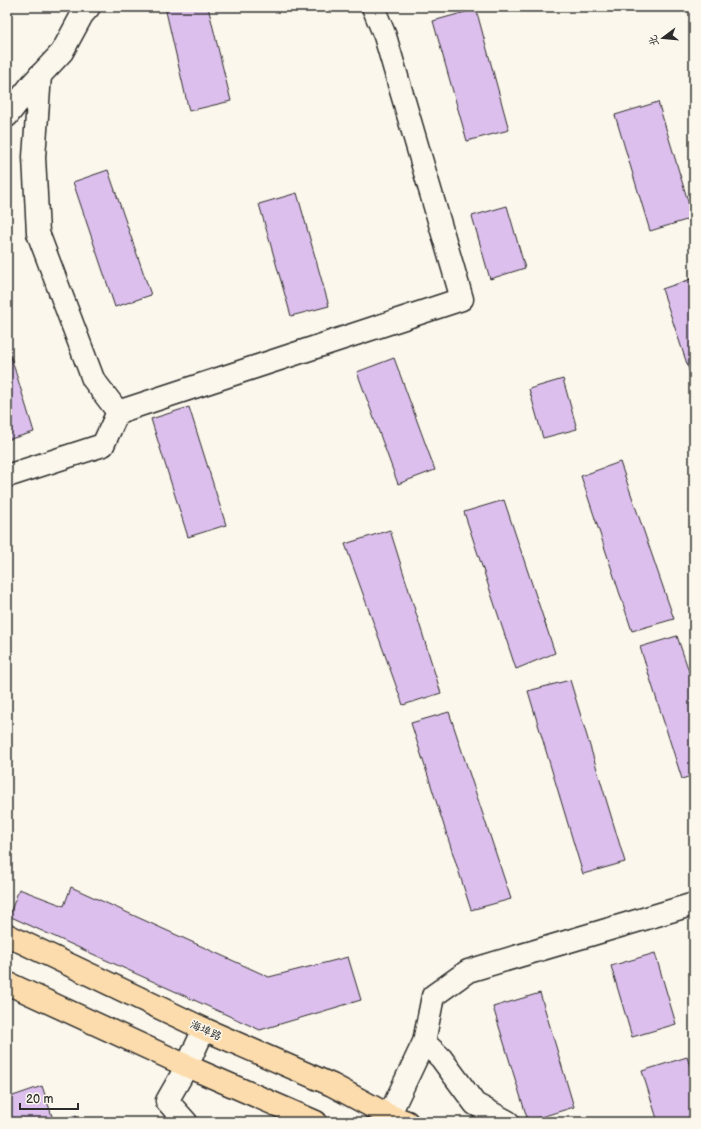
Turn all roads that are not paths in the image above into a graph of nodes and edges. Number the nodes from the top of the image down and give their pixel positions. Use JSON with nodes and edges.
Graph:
{"nodes":[{"id":1,"x":89,"y":7,"type":"edge"},
{"id":2,"x":373,"y":7,"type":"edge"},
{"id":3,"x":40,"y":75,"type":"junction"},
{"id":4,"x":7,"y":116,"type":"edge"},
{"id":5,"x":118,"y":412,"type":"junction"},
{"id":6,"x":7,"y":476,"type":"edge"},
{"id":7,"x":694,"y":904,"type":"edge"},
{"id":8,"x":7,"y":935,"type":"edge"},
{"id":9,"x":7,"y":983,"type":"edge"},
{"id":10,"x":204,"y":1029,"type":"junction"},
{"id":11,"x":424,"y":1042,"type":"junction"},
{"id":12,"x":187,"y":1066,"type":"junction"},
{"id":13,"x":394,"y":1120,"type":"edge"},
{"id":14,"x":186,"y":1122,"type":"edge"},
{"id":15,"x":316,"y":1122,"type":"edge"},
{"id":16,"x":508,"y":1122,"type":"edge"}],
"edges":[{"from":1,"to":3,"type":"street"},
{"from":2,"to":5,"type":"street"},
{"from":3,"to":4,"type":"street"},
{"from":3,"to":5,"type":"street"},
{"from":5,"to":6,"type":"street"},
{"from":7,"to":11,"type":"street"},
{"from":8,"to":10,"type":"main road","name":"海埠路"},
{"from":9,"to":12,"type":"main road"},
{"from":10,"to":12,"type":"street"},
{"from":10,"to":13,"type":"main road","name":"海埠路"},
{"from":11,"to":13,"type":"street"},
{"from":11,"to":16,"type":"street"},
{"from":12,"to":14,"type":"street"},
{"from":12,"to":15,"type":"main road"}]}
